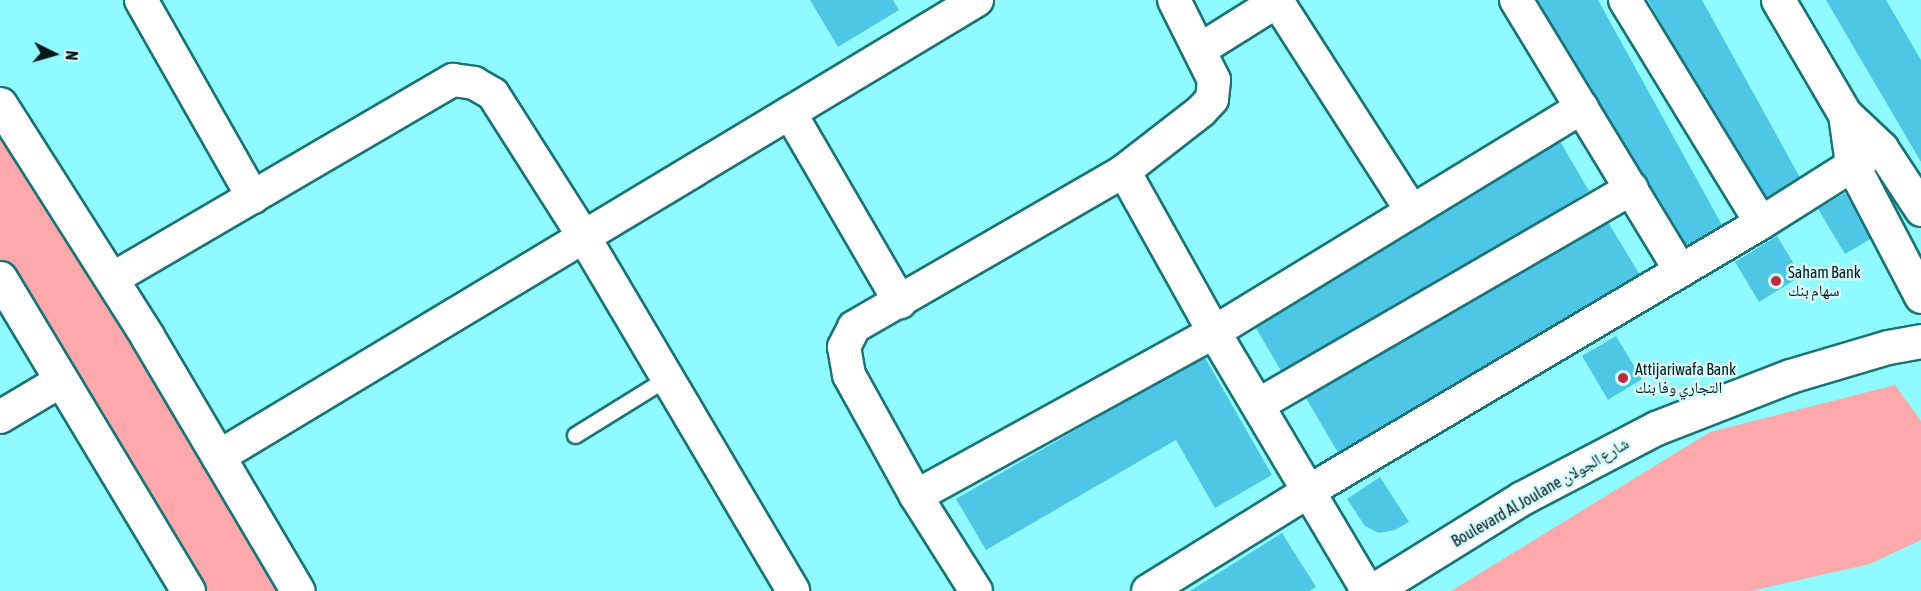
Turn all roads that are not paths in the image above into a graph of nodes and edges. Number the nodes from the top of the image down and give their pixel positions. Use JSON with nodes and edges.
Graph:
{"nodes":[{"id":1,"x":141,"y":0,"type":"edge"},
{"id":2,"x":977,"y":0,"type":"edge"},
{"id":3,"x":1174,"y":0,"type":"edge"},
{"id":4,"x":1278,"y":0,"type":"edge"},
{"id":5,"x":1516,"y":0,"type":"edge"},
{"id":6,"x":1625,"y":0,"type":"edge"},
{"id":7,"x":1778,"y":0,"type":"edge"},
{"id":8,"x":1201,"y":49,"type":"junction"},
{"id":9,"x":0,"y":104,"type":"edge"},
{"id":10,"x":1582,"y":107,"type":"junction"},
{"id":11,"x":790,"y":113,"type":"junction"},
{"id":12,"x":1845,"y":114,"type":"junction"},
{"id":13,"x":1881,"y":148,"type":"junction"},
{"id":14,"x":1852,"y":164,"type":"junction"},
{"id":15,"x":1124,"y":171,"type":"junction"},
{"id":16,"x":1632,"y":188,"type":"junction"},
{"id":17,"x":253,"y":197,"type":"junction"},
{"id":18,"x":1921,"y":209,"type":"edge"},
{"id":19,"x":1412,"y":211,"type":"junction"},
{"id":20,"x":1761,"y":223,"type":"junction"},
{"id":21,"x":584,"y":237,"type":"junction"},
{"id":22,"x":1681,"y":271,"type":"junction"},
{"id":23,"x":0,"y":278,"type":"edge"},
{"id":24,"x":112,"y":279,"type":"junction"},
{"id":25,"x":1921,"y":296,"type":"edge"},
{"id":26,"x":900,"y":302,"type":"junction"},
{"id":27,"x":1214,"y":332,"type":"junction"},
{"id":28,"x":1921,"y":341,"type":"edge"},
{"id":29,"x":667,"y":378,"type":"junction"},
{"id":30,"x":62,"y":380,"type":"junction"},
{"id":31,"x":1258,"y":405,"type":"junction"},
{"id":32,"x":0,"y":417,"type":"edge"},
{"id":33,"x":575,"y":435,"type":"dead end"},
{"id":34,"x":218,"y":456,"type":"junction"},
{"id":35,"x":1309,"y":491,"type":"junction"},
{"id":36,"x":916,"y":496,"type":"junction"},
{"id":37,"x":188,"y":591,"type":"edge"},
{"id":38,"x":298,"y":591,"type":"edge"},
{"id":39,"x":792,"y":591,"type":"edge"},
{"id":40,"x":976,"y":591,"type":"edge"},
{"id":41,"x":1148,"y":591,"type":"edge"},
{"id":42,"x":1370,"y":591,"type":"edge"}],
"edges":[{"from":1,"to":17,"type":"street"},
{"from":2,"to":11,"type":"street"},
{"from":3,"to":8,"type":"street"},
{"from":4,"to":8,"type":"street"},
{"from":4,"to":19,"type":"street"},
{"from":5,"to":10,"type":"street"},
{"from":6,"to":20,"type":"street"},
{"from":7,"to":12,"type":"street"},
{"from":8,"to":15,"type":"street"},
{"from":9,"to":24,"type":"street"},
{"from":10,"to":16,"type":"street"},
{"from":10,"to":19,"type":"street"},
{"from":11,"to":21,"type":"street"},
{"from":11,"to":26,"type":"street"},
{"from":12,"to":13,"type":"street"},
{"from":12,"to":14,"type":"street"},
{"from":13,"to":14,"type":"street"},
{"from":13,"to":18,"type":"street"},
{"from":14,"to":20,"type":"street"},
{"from":14,"to":25,"type":"street"},
{"from":15,"to":26,"type":"street"},
{"from":15,"to":27,"type":"street"},
{"from":16,"to":22,"type":"street"},
{"from":16,"to":31,"type":"street"},
{"from":17,"to":21,"type":"street"},
{"from":17,"to":24,"type":"street"},
{"from":19,"to":27,"type":"street"},
{"from":20,"to":22,"type":"street"},
{"from":21,"to":29,"type":"street"},
{"from":21,"to":34,"type":"street"},
{"from":22,"to":35,"type":"street"},
{"from":23,"to":30,"type":"street"},
{"from":24,"to":34,"type":"street"},
{"from":26,"to":36,"type":"street"},
{"from":27,"to":31,"type":"street"},
{"from":27,"to":36,"type":"street"},
{"from":28,"to":42,"type":"street","name":"Boulevard Al Joulane شارع الجولان"},
{"from":29,"to":33,"type":"lane"},
{"from":29,"to":39,"type":"street"},
{"from":30,"to":32,"type":"street"},
{"from":30,"to":37,"type":"street"},
{"from":31,"to":35,"type":"street"},
{"from":34,"to":38,"type":"street"},
{"from":35,"to":41,"type":"street"},
{"from":35,"to":42,"type":"street"},
{"from":36,"to":40,"type":"street"}]}
